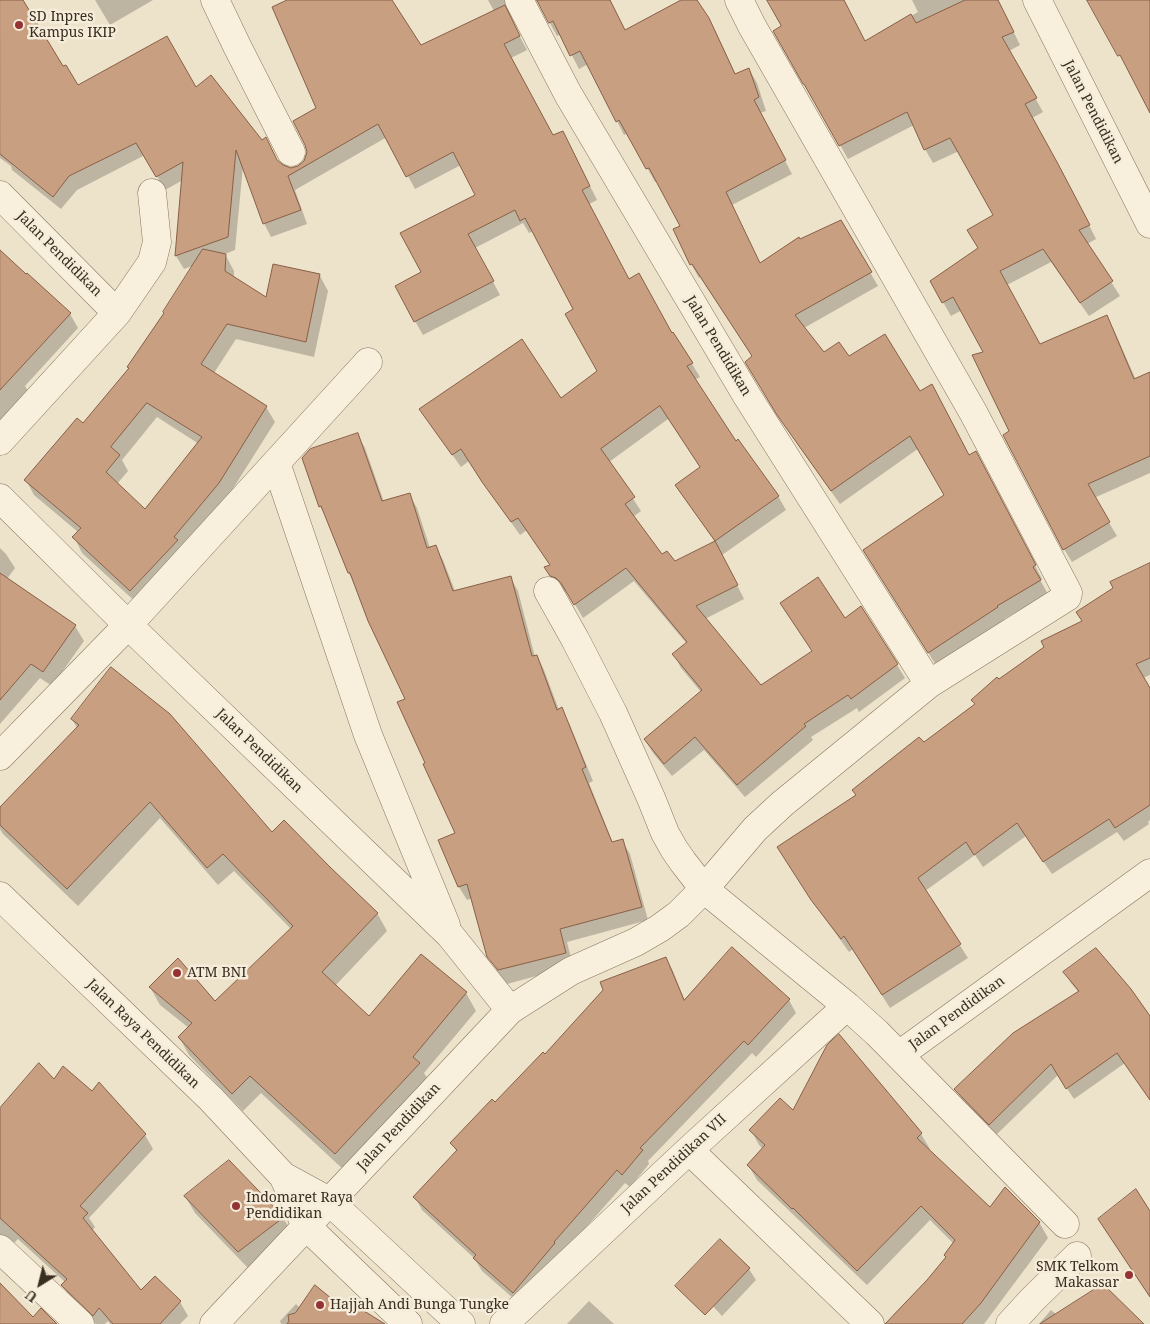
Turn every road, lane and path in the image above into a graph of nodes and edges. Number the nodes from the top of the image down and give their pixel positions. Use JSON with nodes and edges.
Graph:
{"nodes":[{"id":1,"x":215,"y":0,"type":"edge"},
{"id":2,"x":519,"y":0,"type":"edge"},
{"id":3,"x":739,"y":0,"type":"edge"},
{"id":4,"x":1036,"y":0,"type":"edge"},
{"id":5,"x":291,"y":152,"type":"dead end"},
{"id":6,"x":152,"y":193,"type":"dead end"},
{"id":7,"x":0,"y":195,"type":"edge"},
{"id":8,"x":1150,"y":224,"type":"edge"},
{"id":9,"x":117,"y":313,"type":"junction"},
{"id":10,"x":368,"y":362,"type":"dead end"},
{"id":11,"x":0,"y":442,"type":"edge"},
{"id":12,"x":276,"y":463,"type":"junction"},
{"id":13,"x":0,"y":498,"type":"edge"},
{"id":14,"x":548,"y":591,"type":"dead end"},
{"id":15,"x":128,"y":626,"type":"junction"},
{"id":16,"x":929,"y":684,"type":"junction"},
{"id":17,"x":0,"y":756,"type":"edge"},
{"id":18,"x":1150,"y":873,"type":"edge"},
{"id":19,"x":704,"y":889,"type":"junction"},
{"id":20,"x":0,"y":896,"type":"edge"},
{"id":21,"x":450,"y":935,"type":"junction"},
{"id":22,"x":847,"y":1006,"type":"junction"},
{"id":23,"x":510,"y":1010,"type":"junction"},
{"id":24,"x":899,"y":1055,"type":"junction"},
{"id":25,"x":689,"y":1150,"type":"junction"},
{"id":26,"x":283,"y":1176,"type":"junction"},
{"id":27,"x":329,"y":1201,"type":"junction"},
{"id":28,"x":1065,"y":1224,"type":"dead end"},
{"id":29,"x":306,"y":1226,"type":"junction"},
{"id":30,"x":0,"y":1249,"type":"edge"},
{"id":31,"x":1077,"y":1256,"type":"dead end"},
{"id":32,"x":80,"y":1324,"type":"edge"},
{"id":33,"x":214,"y":1324,"type":"edge"},
{"id":34,"x":408,"y":1324,"type":"edge"},
{"id":35,"x":461,"y":1324,"type":"edge"},
{"id":36,"x":504,"y":1324,"type":"edge"},
{"id":37,"x":870,"y":1324,"type":"edge"},
{"id":38,"x":1010,"y":1324,"type":"edge"}],
"edges":[{"from":1,"to":5,"type":"street"},
{"from":2,"to":16,"type":"street","name":"Jalan Pendidikan"},
{"from":3,"to":16,"type":"street","name":"Jalan Pendidikan"},
{"from":4,"to":8,"type":"street","name":"Jalan Pendidikan"},
{"from":6,"to":9,"type":"street"},
{"from":7,"to":9,"type":"street","name":"Jalan Pendidikan"},
{"from":9,"to":11,"type":"street"},
{"from":10,"to":12,"type":"street"},
{"from":12,"to":15,"type":"street"},
{"from":12,"to":21,"type":"street"},
{"from":13,"to":15,"type":"street","name":"Jalan Pendidikan"},
{"from":14,"to":19,"type":"street","name":"Jalan Pendidikan"},
{"from":15,"to":17,"type":"street"},
{"from":15,"to":21,"type":"street","name":"Jalan Pendidikan"},
{"from":16,"to":19,"type":"street","name":"Jalan Pendidikan"},
{"from":18,"to":24,"type":"street","name":"Jalan Pendidikan"},
{"from":19,"to":22,"type":"street","name":"Jalan Pendidikan"},
{"from":19,"to":23,"type":"street","name":"Jalan Pendidikan"},
{"from":20,"to":26,"type":"street","name":"Jalan Raya Pendidikan"},
{"from":21,"to":23,"type":"street","name":"Jalan Pendidikan"},
{"from":22,"to":24,"type":"street","name":"Jalan Pendidikan"},
{"from":22,"to":25,"type":"street","name":"Jalan Pendidikan VII"},
{"from":23,"to":27,"type":"street","name":"Jalan Pendidikan"},
{"from":24,"to":28,"type":"street"},
{"from":25,"to":36,"type":"street","name":"Jalan Pendidikan VII"},
{"from":25,"to":37,"type":"street"},
{"from":26,"to":27,"type":"street","name":"Jalan Raya Pendidikan"},
{"from":26,"to":29,"type":"street","name":"Jalan Raya Pendidikan"},
{"from":27,"to":29,"type":"street","name":"Jalan Pendidikan"},
{"from":27,"to":35,"type":"street","name":"Jalan Raya Pendidikan"},
{"from":29,"to":33,"type":"street","name":"Jalan Pendidikan"},
{"from":29,"to":34,"type":"street","name":"Jalan Raya Pendidikan"},
{"from":30,"to":32,"type":"street"},
{"from":31,"to":38,"type":"street"}]}
